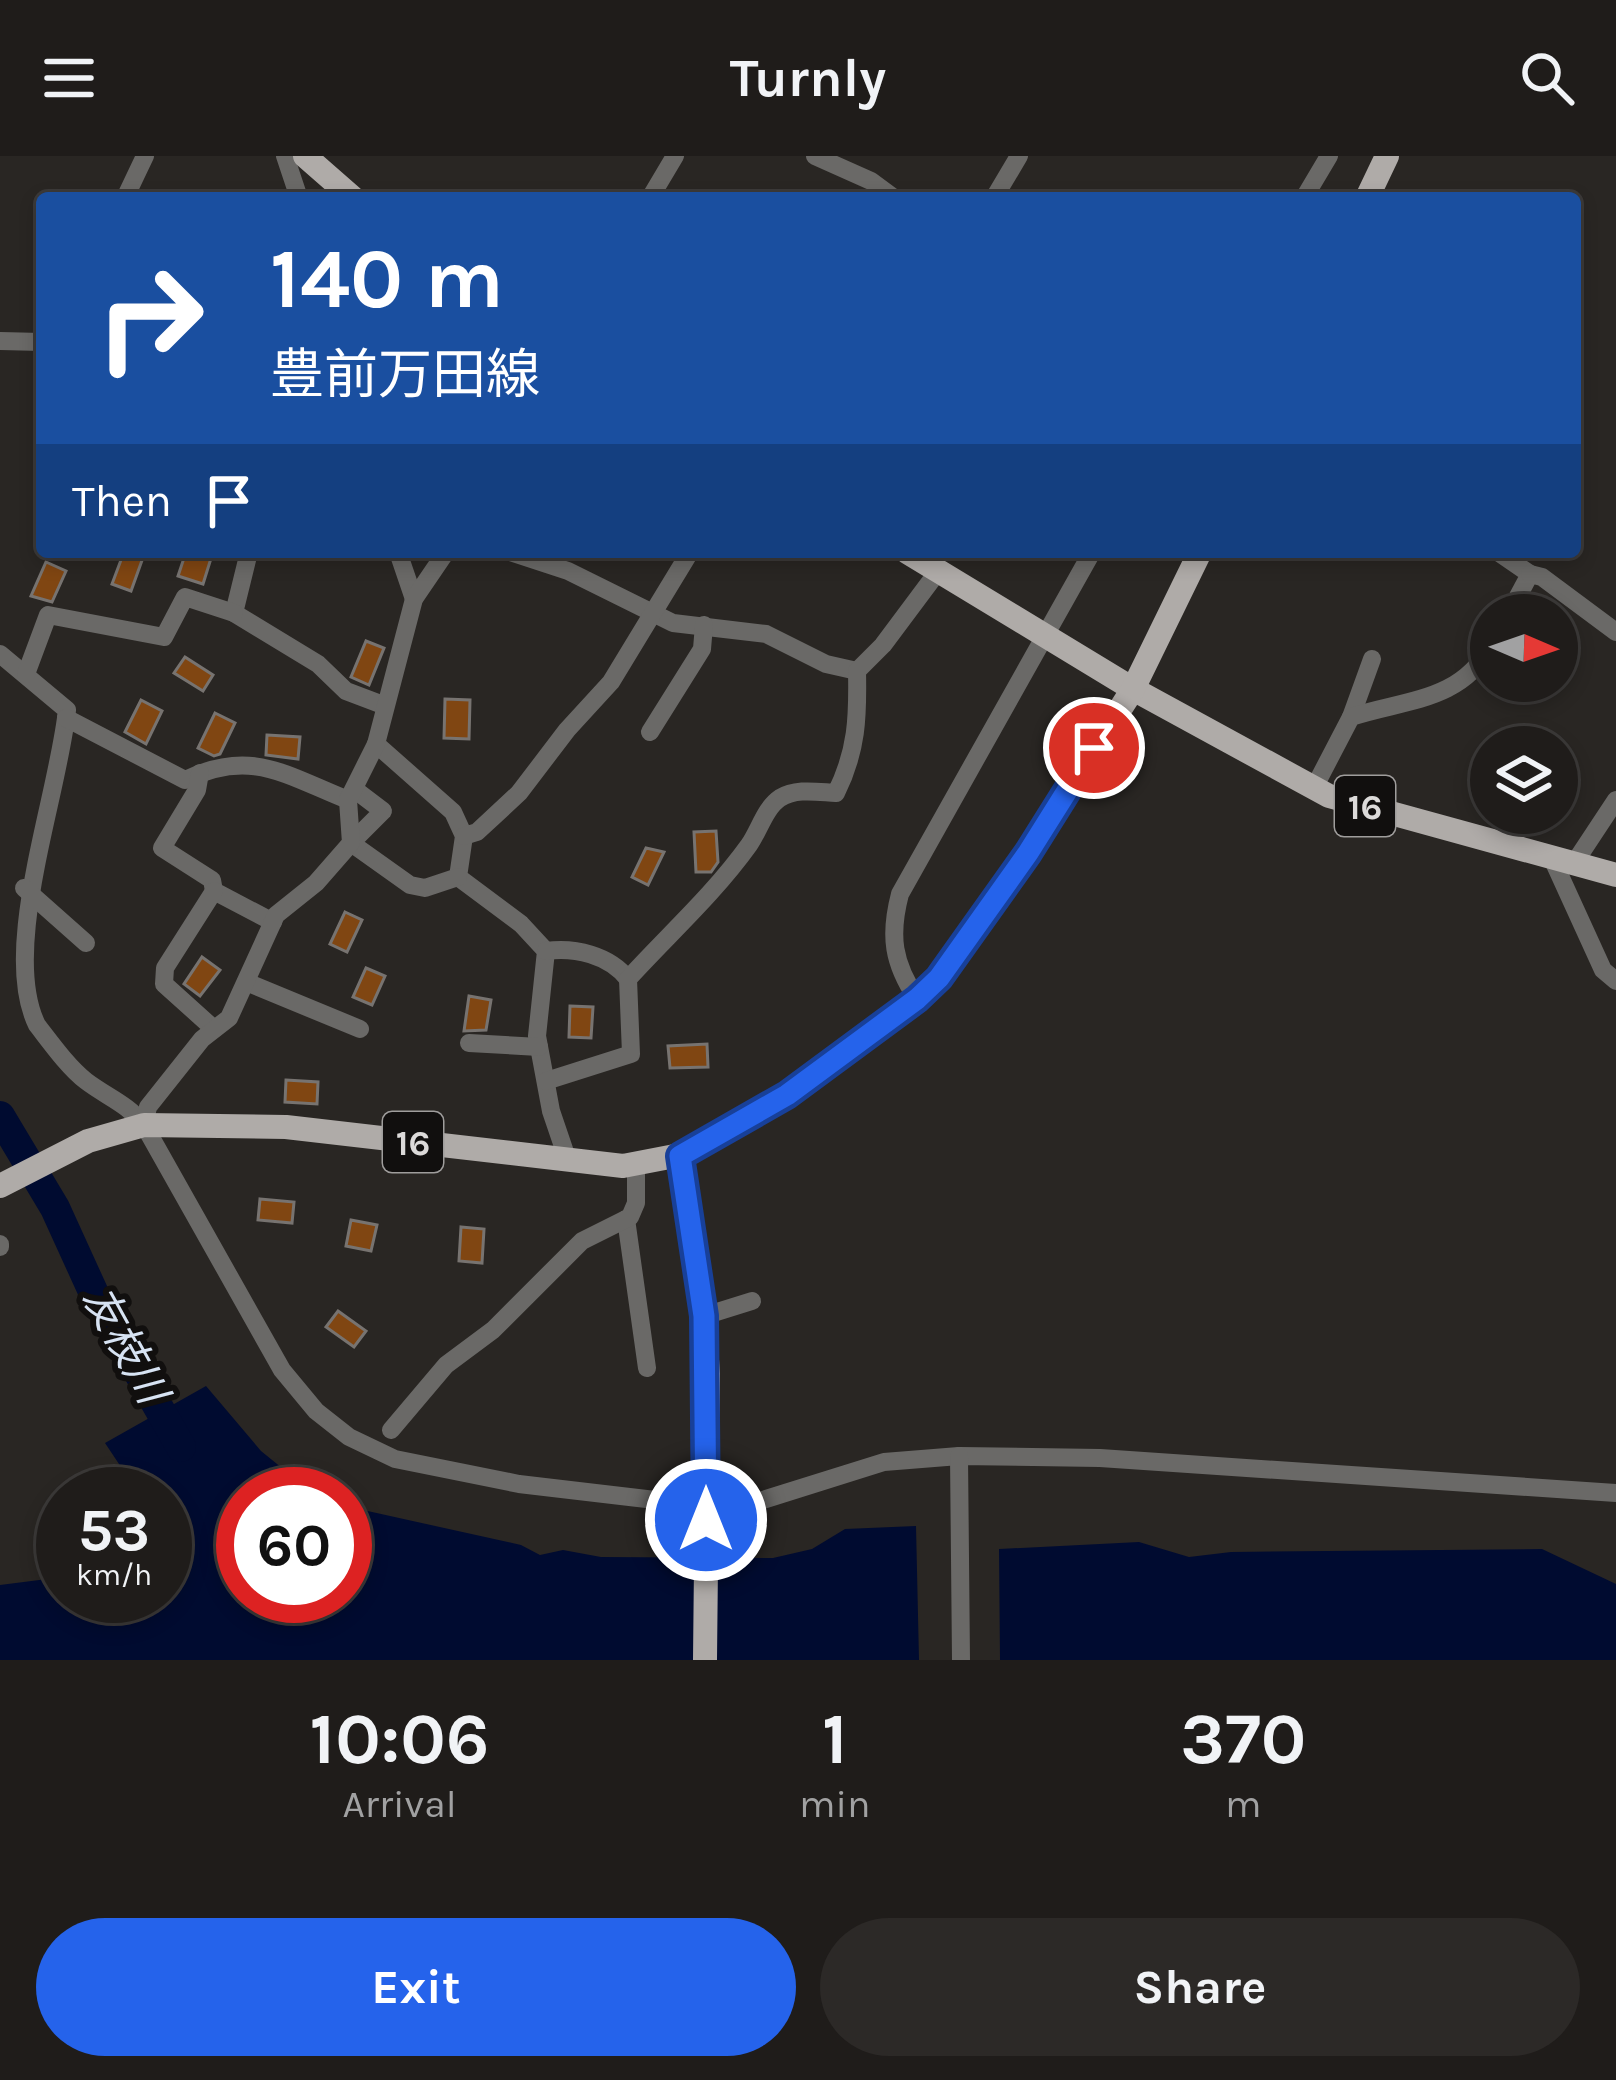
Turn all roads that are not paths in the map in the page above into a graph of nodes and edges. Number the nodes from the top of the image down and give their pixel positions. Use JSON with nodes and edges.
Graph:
{"nodes":[{"id":1,"x":145,"y":156,"type":"edge"},
{"id":2,"x":285,"y":156,"type":"edge"},
{"id":3,"x":305,"y":156,"type":"edge"},
{"id":4,"x":675,"y":156,"type":"edge"},
{"id":5,"x":815,"y":156,"type":"edge"},
{"id":6,"x":1019,"y":156,"type":"edge"},
{"id":7,"x":1329,"y":156,"type":"edge"},
{"id":8,"x":1387,"y":156,"type":"edge"},
{"id":9,"x":128,"y":192,"type":"edge"},
{"id":10,"x":296,"y":192,"type":"edge"},
{"id":11,"x":346,"y":192,"type":"edge"},
{"id":12,"x":654,"y":192,"type":"edge"},
{"id":13,"x":879,"y":192,"type":"edge"},
{"id":14,"x":998,"y":192,"type":"edge"},
{"id":15,"x":1308,"y":192,"type":"edge"},
{"id":16,"x":1370,"y":192,"type":"edge"},
{"id":17,"x":0,"y":341,"type":"edge"},
{"id":18,"x":36,"y":342,"type":"edge"},
{"id":19,"x":248,"y":558,"type":"edge"},
{"id":20,"x":400,"y":558,"type":"edge"},
{"id":21,"x":442,"y":558,"type":"edge"},
{"id":22,"x":527,"y":558,"type":"edge"},
{"id":23,"x":687,"y":558,"type":"edge"},
{"id":24,"x":918,"y":558,"type":"edge"},
{"id":25,"x":1088,"y":558,"type":"edge"},
{"id":26,"x":1197,"y":558,"type":"edge"},
{"id":27,"x":1507,"y":558,"type":"edge"},
{"id":28,"x":939,"y":570,"type":"junction"},
{"id":29,"x":1531,"y":574,"type":"junction"},
{"id":30,"x":1520,"y":594,"type":"edge"},
{"id":31,"x":414,"y":599,"type":"junction"},
{"id":32,"x":234,"y":613,"type":"junction"},
{"id":33,"x":654,"y":613,"type":"junction"},
{"id":34,"x":704,"y":625,"type":"junction"},
{"id":35,"x":1616,"y":632,"type":"edge"},
{"id":36,"x":1042,"y":635,"type":"junction"},
{"id":37,"x":0,"y":654,"type":"edge"},
{"id":38,"x":1372,"y":658,"type":"dead end"},
{"id":39,"x":857,"y":671,"type":"junction"},
{"id":40,"x":1470,"y":673,"type":"edge"},
{"id":41,"x":26,"y":674,"type":"junction"},
{"id":42,"x":1132,"y":689,"type":"junction"},
{"id":43,"x":383,"y":705,"type":"junction"},
{"id":44,"x":1351,"y":717,"type":"junction"},
{"id":45,"x":66,"y":718,"type":"junction"},
{"id":46,"x":650,"y":732,"type":"dead end"},
{"id":47,"x":376,"y":744,"type":"junction"},
{"id":48,"x":200,"y":772,"type":"junction"},
{"id":49,"x":1314,"y":788,"type":"junction"},
{"id":50,"x":351,"y":795,"type":"junction"},
{"id":51,"x":1616,"y":800,"type":"edge"},
{"id":52,"x":464,"y":836,"type":"junction"},
{"id":53,"x":351,"y":843,"type":"junction"},
{"id":54,"x":1563,"y":859,"type":"junction"},
{"id":55,"x":1616,"y":874,"type":"edge"},
{"id":56,"x":458,"y":877,"type":"junction"},
{"id":57,"x":24,"y":888,"type":"junction"},
{"id":58,"x":214,"y":891,"type":"junction"},
{"id":59,"x":273,"y":922,"type":"junction"},
{"id":60,"x":86,"y":943,"type":"dead end"},
{"id":61,"x":546,"y":951,"type":"junction"},
{"id":62,"x":628,"y":979,"type":"junction"},
{"id":63,"x":1616,"y":981,"type":"edge"},
{"id":64,"x":245,"y":982,"type":"junction"},
{"id":65,"x":917,"y":999,"type":"junction"},
{"id":66,"x":214,"y":1029,"type":"junction"},
{"id":67,"x":360,"y":1029,"type":"dead end"},
{"id":68,"x":469,"y":1043,"type":"dead end"},
{"id":69,"x":539,"y":1047,"type":"junction"},
{"id":70,"x":546,"y":1081,"type":"junction"},
{"id":71,"x":145,"y":1125,"type":"junction"},
{"id":72,"x":680,"y":1156,"type":"junction"},
{"id":73,"x":568,"y":1161,"type":"junction"},
{"id":74,"x":636,"y":1164,"type":"junction"},
{"id":75,"x":0,"y":1186,"type":"edge"},
{"id":76,"x":626,"y":1220,"type":"junction"},
{"id":77,"x":752,"y":1300,"type":"dead end"},
{"id":78,"x":704,"y":1316,"type":"junction"},
{"id":79,"x":647,"y":1368,"type":"dead end"},
{"id":80,"x":391,"y":1430,"type":"dead end"},
{"id":81,"x":958,"y":1466,"type":"junction"},
{"id":82,"x":1616,"y":1493,"type":"edge"},
{"id":83,"x":706,"y":1513,"type":"junction"},
{"id":84,"x":705,"y":1660,"type":"edge"},
{"id":85,"x":961,"y":1660,"type":"edge"}],
"edges":[{"from":1,"to":9,"type":"street"},
{"from":2,"to":10,"type":"street"},
{"from":3,"to":11,"type":"main road"},
{"from":4,"to":12,"type":"street"},
{"from":5,"to":13,"type":"street"},
{"from":6,"to":14,"type":"street"},
{"from":7,"to":15,"type":"street"},
{"from":8,"to":16,"type":"main road"},
{"from":17,"to":18,"type":"street"},
{"from":19,"to":32,"type":"street"},
{"from":20,"to":31,"type":"street"},
{"from":21,"to":31,"type":"street"},
{"from":22,"to":33,"type":"street"},
{"from":23,"to":33,"type":"street"},
{"from":24,"to":28,"type":"main road"},
{"from":25,"to":36,"type":"street"},
{"from":26,"to":42,"type":"main road"},
{"from":27,"to":29,"type":"street"},
{"from":28,"to":36,"type":"main road"},
{"from":28,"to":39,"type":"street"},
{"from":29,"to":30,"type":"street"},
{"from":29,"to":35,"type":"street"},
{"from":31,"to":43,"type":"street"},
{"from":32,"to":41,"type":"street"},
{"from":32,"to":43,"type":"street"},
{"from":33,"to":34,"type":"street"},
{"from":33,"to":52,"type":"street"},
{"from":34,"to":39,"type":"street"},
{"from":34,"to":46,"type":"street"},
{"from":36,"to":42,"type":"main road"},
{"from":36,"to":65,"type":"street"},
{"from":37,"to":41,"type":"street"},
{"from":38,"to":44,"type":"street"},
{"from":39,"to":62,"type":"street"},
{"from":40,"to":44,"type":"street"},
{"from":41,"to":45,"type":"street"},
{"from":42,"to":49,"type":"main road","number":"16"},
{"from":42,"to":65,"type":"main road"},
{"from":43,"to":47,"type":"street"},
{"from":44,"to":49,"type":"street"},
{"from":45,"to":48,"type":"street"},
{"from":45,"to":57,"type":"street"},
{"from":47,"to":50,"type":"street"},
{"from":47,"to":52,"type":"street"},
{"from":48,"to":50,"type":"street"},
{"from":48,"to":58,"type":"street"},
{"from":49,"to":54,"type":"main road","number":"16"},
{"from":50,"to":53,"type":"street"},
{"from":50,"to":53,"type":"street"},
{"from":51,"to":54,"type":"street"},
{"from":52,"to":56,"type":"street"},
{"from":53,"to":56,"type":"street"},
{"from":53,"to":59,"type":"street"},
{"from":54,"to":55,"type":"main road","number":"16"},
{"from":54,"to":63,"type":"street"},
{"from":56,"to":61,"type":"street"},
{"from":57,"to":60,"type":"street"},
{"from":57,"to":71,"type":"street"},
{"from":58,"to":59,"type":"street"},
{"from":58,"to":66,"type":"street"},
{"from":59,"to":64,"type":"street"},
{"from":61,"to":62,"type":"street"},
{"from":61,"to":69,"type":"street"},
{"from":62,"to":70,"type":"street"},
{"from":64,"to":66,"type":"street"},
{"from":64,"to":67,"type":"street"},
{"from":65,"to":72,"type":"main road"},
{"from":66,"to":71,"type":"street"},
{"from":68,"to":69,"type":"street"},
{"from":69,"to":70,"type":"street"},
{"from":70,"to":73,"type":"street"},
{"from":71,"to":73,"type":"main road","number":"16"},
{"from":71,"to":75,"type":"main road","number":"16"},
{"from":71,"to":83,"type":"street"},
{"from":72,"to":74,"type":"main road","number":"16"},
{"from":72,"to":78,"type":"main road"},
{"from":73,"to":74,"type":"main road","number":"16"},
{"from":74,"to":76,"type":"street"},
{"from":76,"to":79,"type":"street"},
{"from":76,"to":80,"type":"street"},
{"from":77,"to":78,"type":"street"},
{"from":78,"to":83,"type":"main road"},
{"from":81,"to":82,"type":"street"},
{"from":81,"to":83,"type":"street"},
{"from":81,"to":85,"type":"street"},
{"from":83,"to":84,"type":"main road"}]}
